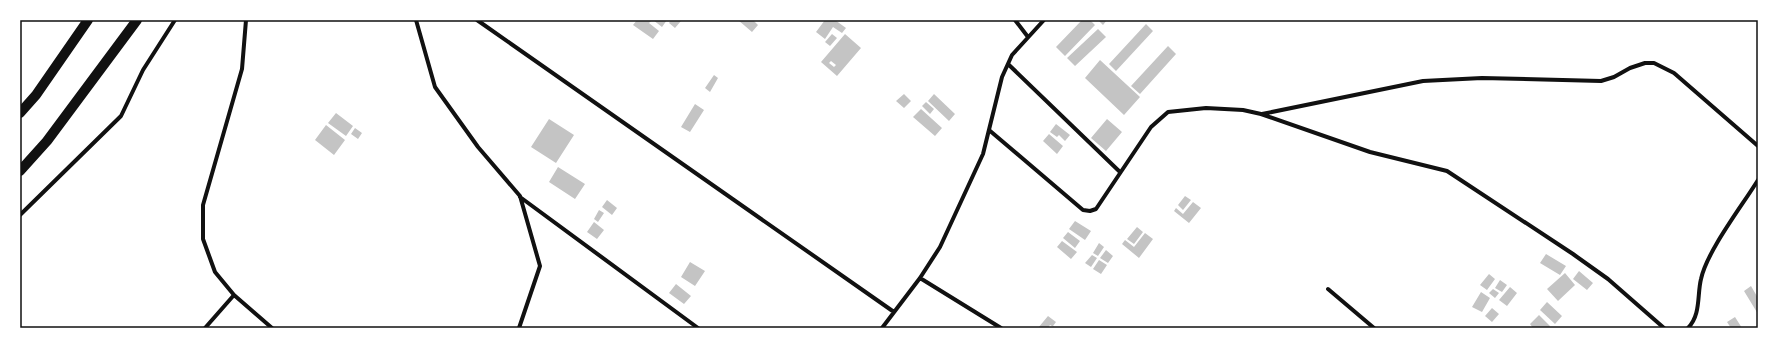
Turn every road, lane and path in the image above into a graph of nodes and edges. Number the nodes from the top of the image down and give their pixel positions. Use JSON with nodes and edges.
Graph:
{"nodes":[{"id":1,"x":88,"y":20,"type":"edge"},
{"id":2,"x":137,"y":20,"type":"edge"},
{"id":3,"x":175,"y":20,"type":"edge"},
{"id":4,"x":246,"y":20,"type":"edge"},
{"id":5,"x":416,"y":20,"type":"edge"},
{"id":6,"x":477,"y":20,"type":"edge"},
{"id":7,"x":1015,"y":20,"type":"edge"},
{"id":8,"x":1044,"y":20,"type":"edge"},
{"id":9,"x":1028,"y":37,"type":"junction"},
{"id":10,"x":1008,"y":64,"type":"junction"},
{"id":11,"x":20,"y":113,"type":"edge"},
{"id":12,"x":1261,"y":114,"type":"junction"},
{"id":13,"x":989,"y":130,"type":"junction"},
{"id":14,"x":1758,"y":146,"type":"edge"},
{"id":15,"x":20,"y":171,"type":"edge"},
{"id":16,"x":1120,"y":172,"type":"junction"},
{"id":17,"x":1758,"y":180,"type":"edge"},
{"id":18,"x":1755,"y":185,"type":"junction"},
{"id":19,"x":1758,"y":190,"type":"edge"},
{"id":20,"x":520,"y":196,"type":"junction"},
{"id":21,"x":20,"y":216,"type":"edge"},
{"id":22,"x":920,"y":278,"type":"junction"},
{"id":23,"x":1328,"y":288,"type":"dead end"},
{"id":24,"x":234,"y":295,"type":"junction"},
{"id":25,"x":894,"y":312,"type":"junction"},
{"id":26,"x":205,"y":328,"type":"edge"},
{"id":27,"x":272,"y":328,"type":"edge"},
{"id":28,"x":519,"y":328,"type":"edge"},
{"id":29,"x":698,"y":328,"type":"edge"},
{"id":30,"x":882,"y":328,"type":"edge"},
{"id":31,"x":1000,"y":328,"type":"edge"},
{"id":32,"x":1374,"y":328,"type":"edge"},
{"id":33,"x":1664,"y":328,"type":"edge"},
{"id":34,"x":1688,"y":328,"type":"edge"}],
"edges":[{"from":1,"to":11,"type":"main road"},
{"from":2,"to":15,"type":"main road"},
{"from":3,"to":21,"type":"street"},
{"from":4,"to":24,"type":"street"},
{"from":5,"to":20,"type":"street"},
{"from":6,"to":25,"type":"street"},
{"from":7,"to":9,"type":"street"},
{"from":8,"to":9,"type":"street"},
{"from":9,"to":10,"type":"street"},
{"from":10,"to":13,"type":"street"},
{"from":10,"to":16,"type":"street"},
{"from":12,"to":14,"type":"street"},
{"from":12,"to":16,"type":"street"},
{"from":12,"to":33,"type":"street"},
{"from":13,"to":16,"type":"street"},
{"from":13,"to":22,"type":"street"},
{"from":17,"to":18,"type":"street"},
{"from":18,"to":19,"type":"street"},
{"from":18,"to":34,"type":"street"},
{"from":20,"to":28,"type":"street"},
{"from":20,"to":29,"type":"street"},
{"from":22,"to":25,"type":"street"},
{"from":22,"to":31,"type":"street"},
{"from":23,"to":32,"type":"street"},
{"from":24,"to":26,"type":"street"},
{"from":24,"to":27,"type":"street"},
{"from":25,"to":30,"type":"street"}]}
